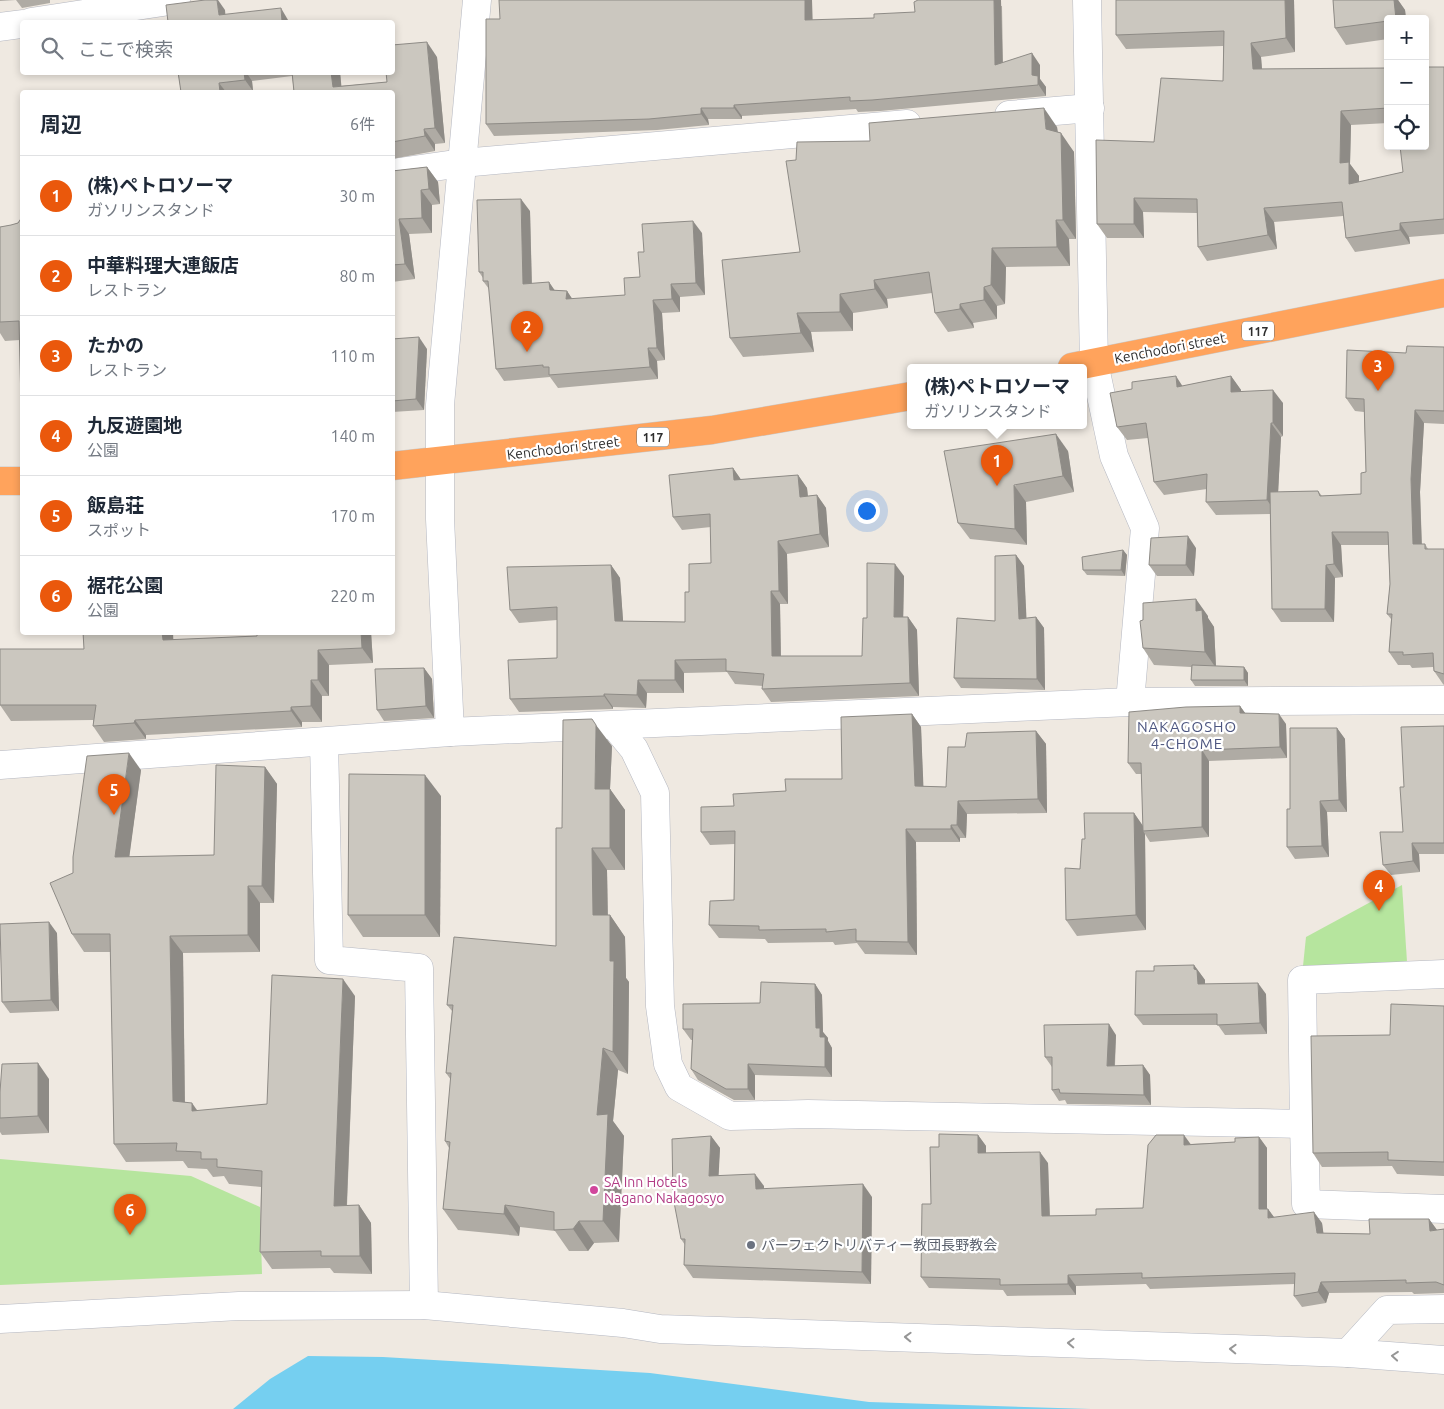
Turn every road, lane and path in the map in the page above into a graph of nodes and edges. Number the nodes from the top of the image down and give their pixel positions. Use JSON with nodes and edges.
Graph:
{"nodes":[{"id":1,"x":176,"y":0,"type":"edge"},
{"id":2,"x":476,"y":0,"type":"edge"},
{"id":3,"x":1087,"y":0,"type":"edge"},
{"id":4,"x":44,"y":20,"type":"edge"},
{"id":5,"x":20,"y":24,"type":"edge"},
{"id":6,"x":0,"y":27,"type":"edge"},
{"id":7,"x":1090,"y":108,"type":"junction"},
{"id":8,"x":982,"y":117,"type":"edge"},
{"id":9,"x":933,"y":122,"type":"edge"},
{"id":10,"x":462,"y":163,"type":"junction"},
{"id":11,"x":395,"y":173,"type":"edge"},
{"id":12,"x":1444,"y":293,"type":"edge"},
{"id":13,"x":1083,"y":364,"type":"edge"},
{"id":14,"x":1087,"y":364,"type":"edge"},
{"id":15,"x":1087,"y":377,"type":"edge"},
{"id":16,"x":907,"y":397,"type":"edge"},
{"id":17,"x":440,"y":463,"type":"junction"},
{"id":18,"x":395,"y":466,"type":"edge"},
{"id":19,"x":0,"y":481,"type":"edge"},
{"id":20,"x":20,"y":481,"type":"edge"},
{"id":21,"x":1444,"y":700,"type":"edge"},
{"id":22,"x":1130,"y":702,"type":"junction"},
{"id":23,"x":615,"y":726,"type":"junction"},
{"id":24,"x":450,"y":732,"type":"junction"},
{"id":25,"x":324,"y":742,"type":"junction"},
{"id":26,"x":0,"y":765,"type":"edge"},
{"id":27,"x":1444,"y":974,"type":"edge"},
{"id":28,"x":1304,"y":1124,"type":"junction"},
{"id":29,"x":1444,"y":1209,"type":"edge"},
{"id":30,"x":424,"y":1305,"type":"junction"},
{"id":31,"x":1444,"y":1309,"type":"edge"},
{"id":32,"x":0,"y":1320,"type":"edge"},
{"id":33,"x":1348,"y":1352,"type":"junction"},
{"id":34,"x":1444,"y":1360,"type":"edge"}],
"edges":[{"from":1,"to":4,"type":"street"},
{"from":2,"to":10,"type":"street"},
{"from":3,"to":7,"type":"street"},
{"from":5,"to":6,"type":"street"},
{"from":7,"to":8,"type":"street"},
{"from":7,"to":13,"type":"street"},
{"from":9,"to":10,"type":"street"},
{"from":10,"to":11,"type":"street"},
{"from":10,"to":17,"type":"street"},
{"from":12,"to":14,"type":"highway","name":"Kenchodori street","number":"117"},
{"from":15,"to":22,"type":"street"},
{"from":16,"to":17,"type":"highway","name":"Kenchodori street","number":"117"},
{"from":17,"to":18,"type":"highway","name":"Kenchodori street","number":"117"},
{"from":17,"to":24,"type":"street"},
{"from":19,"to":20,"type":"highway"},
{"from":21,"to":22,"type":"street"},
{"from":22,"to":23,"type":"street"},
{"from":23,"to":24,"type":"street"},
{"from":23,"to":28,"type":"street"},
{"from":24,"to":25,"type":"street"},
{"from":25,"to":26,"type":"street"},
{"from":25,"to":30,"type":"street"},
{"from":27,"to":28,"type":"street"},
{"from":28,"to":29,"type":"street"},
{"from":30,"to":32,"type":"street"},
{"from":33,"to":30,"type":"street","one_way":true},
{"from":31,"to":33,"type":"street"},
{"from":34,"to":33,"type":"street","one_way":true}]}
